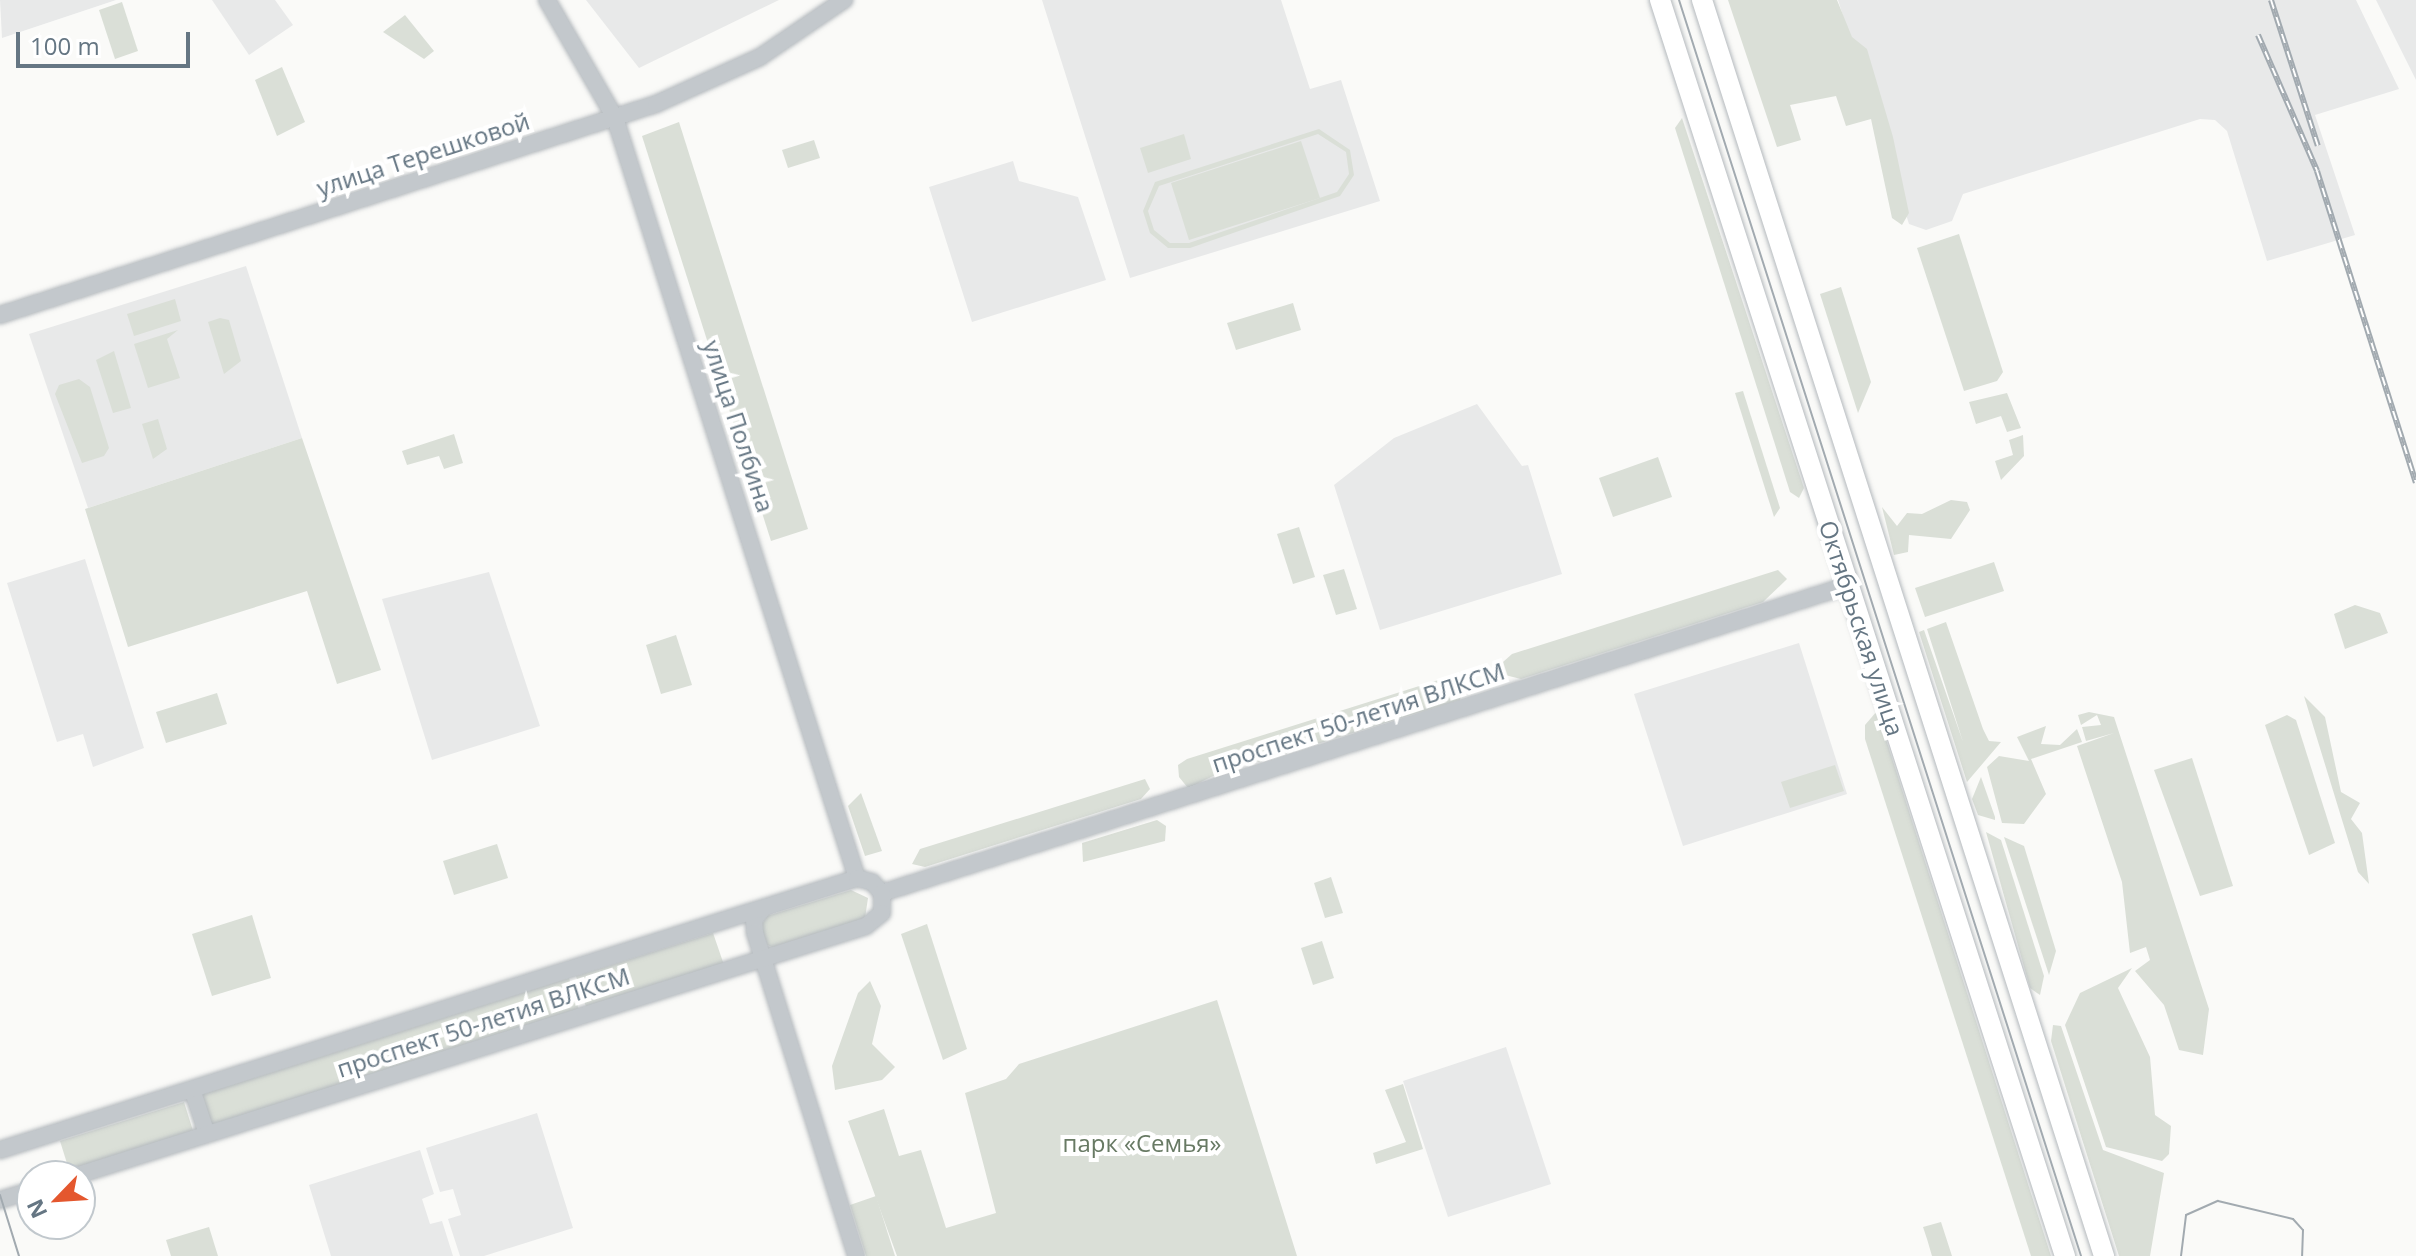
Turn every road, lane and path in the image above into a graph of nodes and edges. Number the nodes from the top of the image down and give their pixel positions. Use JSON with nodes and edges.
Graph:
{"nodes":[{"id":1,"x":547,"y":0,"type":"edge"},
{"id":2,"x":844,"y":0,"type":"edge"},
{"id":3,"x":1660,"y":0,"type":"edge"},
{"id":4,"x":1702,"y":0,"type":"edge"},
{"id":5,"x":615,"y":118,"type":"junction"},
{"id":6,"x":0,"y":315,"type":"edge"},
{"id":7,"x":1883,"y":575,"type":"junction"},
{"id":8,"x":1849,"y":585,"type":"junction"},
{"id":9,"x":857,"y":878,"type":"junction"},
{"id":10,"x":882,"y":893,"type":"junction"},
{"id":11,"x":765,"y":907,"type":"junction"},
{"id":12,"x":763,"y":959,"type":"junction"},
{"id":13,"x":193,"y":1092,"type":"junction"},
{"id":14,"x":207,"y":1134,"type":"junction"},
{"id":15,"x":0,"y":1150,"type":"edge"},
{"id":16,"x":96,"y":1169,"type":"edge"},
{"id":17,"x":856,"y":1256,"type":"edge"},
{"id":18,"x":2065,"y":1256,"type":"edge"},
{"id":19,"x":2104,"y":1256,"type":"edge"}],
"edges":[{"from":1,"to":5,"type":"street","name":"улица Полбина"},
{"from":2,"to":5,"type":"street","name":"улица Терешковой"},
{"from":3,"to":8,"type":"main road","name":"Октябрьская улица"},
{"from":4,"to":7,"type":"main road","name":"Октябрьская улица"},
{"from":5,"to":6,"type":"street","name":"улица Терешковой"},
{"from":5,"to":9,"type":"street","name":"улица Полбина"},
{"from":7,"to":8,"type":"main road"},
{"from":7,"to":19,"type":"main road","name":"Октябрьская улица"},
{"from":8,"to":10,"type":"street","name":"проспект 50-летия ВЛКСМ"},
{"from":8,"to":18,"type":"main road","name":"Октябрьская улица"},
{"from":9,"to":10,"type":"street"},
{"from":9,"to":11,"type":"street","name":"проспект 50-летия ВЛКСМ"},
{"from":10,"to":12,"type":"street","name":"проспект 50-летия ВЛКСМ"},
{"from":11,"to":12,"type":"street"},
{"from":11,"to":13,"type":"street","name":"проспект 50-летия ВЛКСМ"},
{"from":12,"to":14,"type":"street","name":"проспект 50-летия ВЛКСМ"},
{"from":12,"to":17,"type":"street"},
{"from":13,"to":14,"type":"street"},
{"from":13,"to":15,"type":"street","name":"проспект 50-летия ВЛКСМ"},
{"from":14,"to":16,"type":"street","name":"проспект 50-летия ВЛКСМ"}]}
